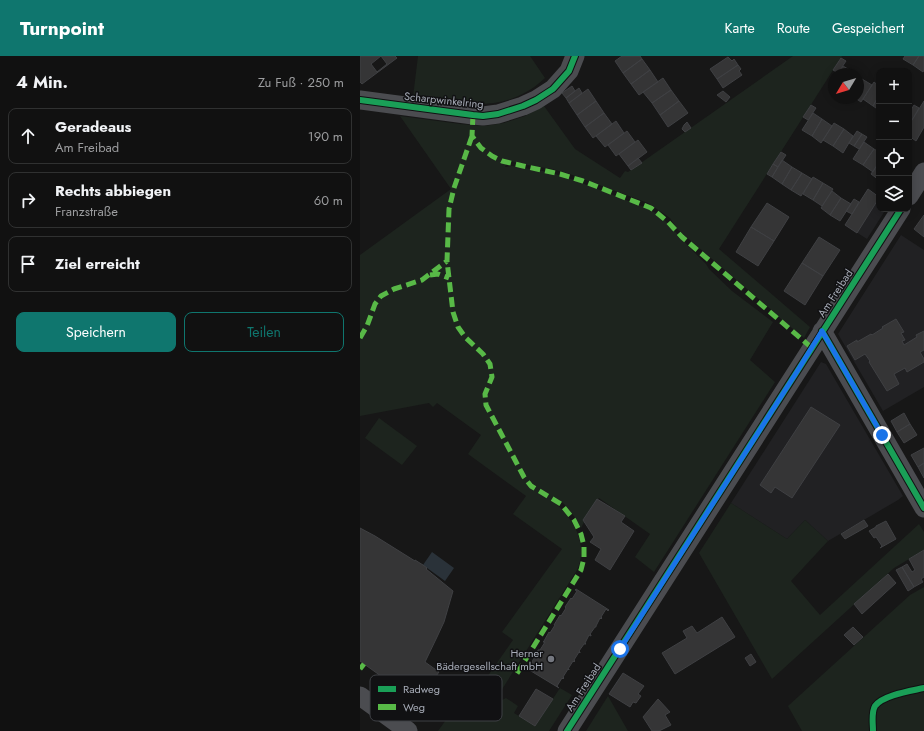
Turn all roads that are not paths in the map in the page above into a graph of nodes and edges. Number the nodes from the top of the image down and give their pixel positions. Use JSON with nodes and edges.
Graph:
{"nodes":[{"id":1,"x":574,"y":56,"type":"edge"},
{"id":2,"x":360,"y":100,"type":"edge"},
{"id":3,"x":924,"y":172,"type":"edge"},
{"id":4,"x":912,"y":191,"type":"edge"},
{"id":5,"x":898,"y":212,"type":"edge"},
{"id":6,"x":822,"y":331,"type":"junction"},
{"id":7,"x":921,"y":497,"type":"edge"},
{"id":8,"x":360,"y":696,"type":"edge"},
{"id":9,"x":370,"y":703,"type":"edge"},
{"id":10,"x":394,"y":721,"type":"edge"},
{"id":11,"x":408,"y":731,"type":"edge"},
{"id":12,"x":567,"y":731,"type":"edge"}],
"edges":[{"from":1,"to":2,"type":"street","name":"Scharpwinkelring"},
{"from":3,"to":4,"type":"street"},
{"from":5,"to":6,"type":"street","name":"Am Freibad"},
{"from":6,"to":7,"type":"street"},
{"from":6,"to":12,"type":"street","name":"Am Freibad"},
{"from":8,"to":9,"type":"street"},
{"from":10,"to":11,"type":"street"}]}
